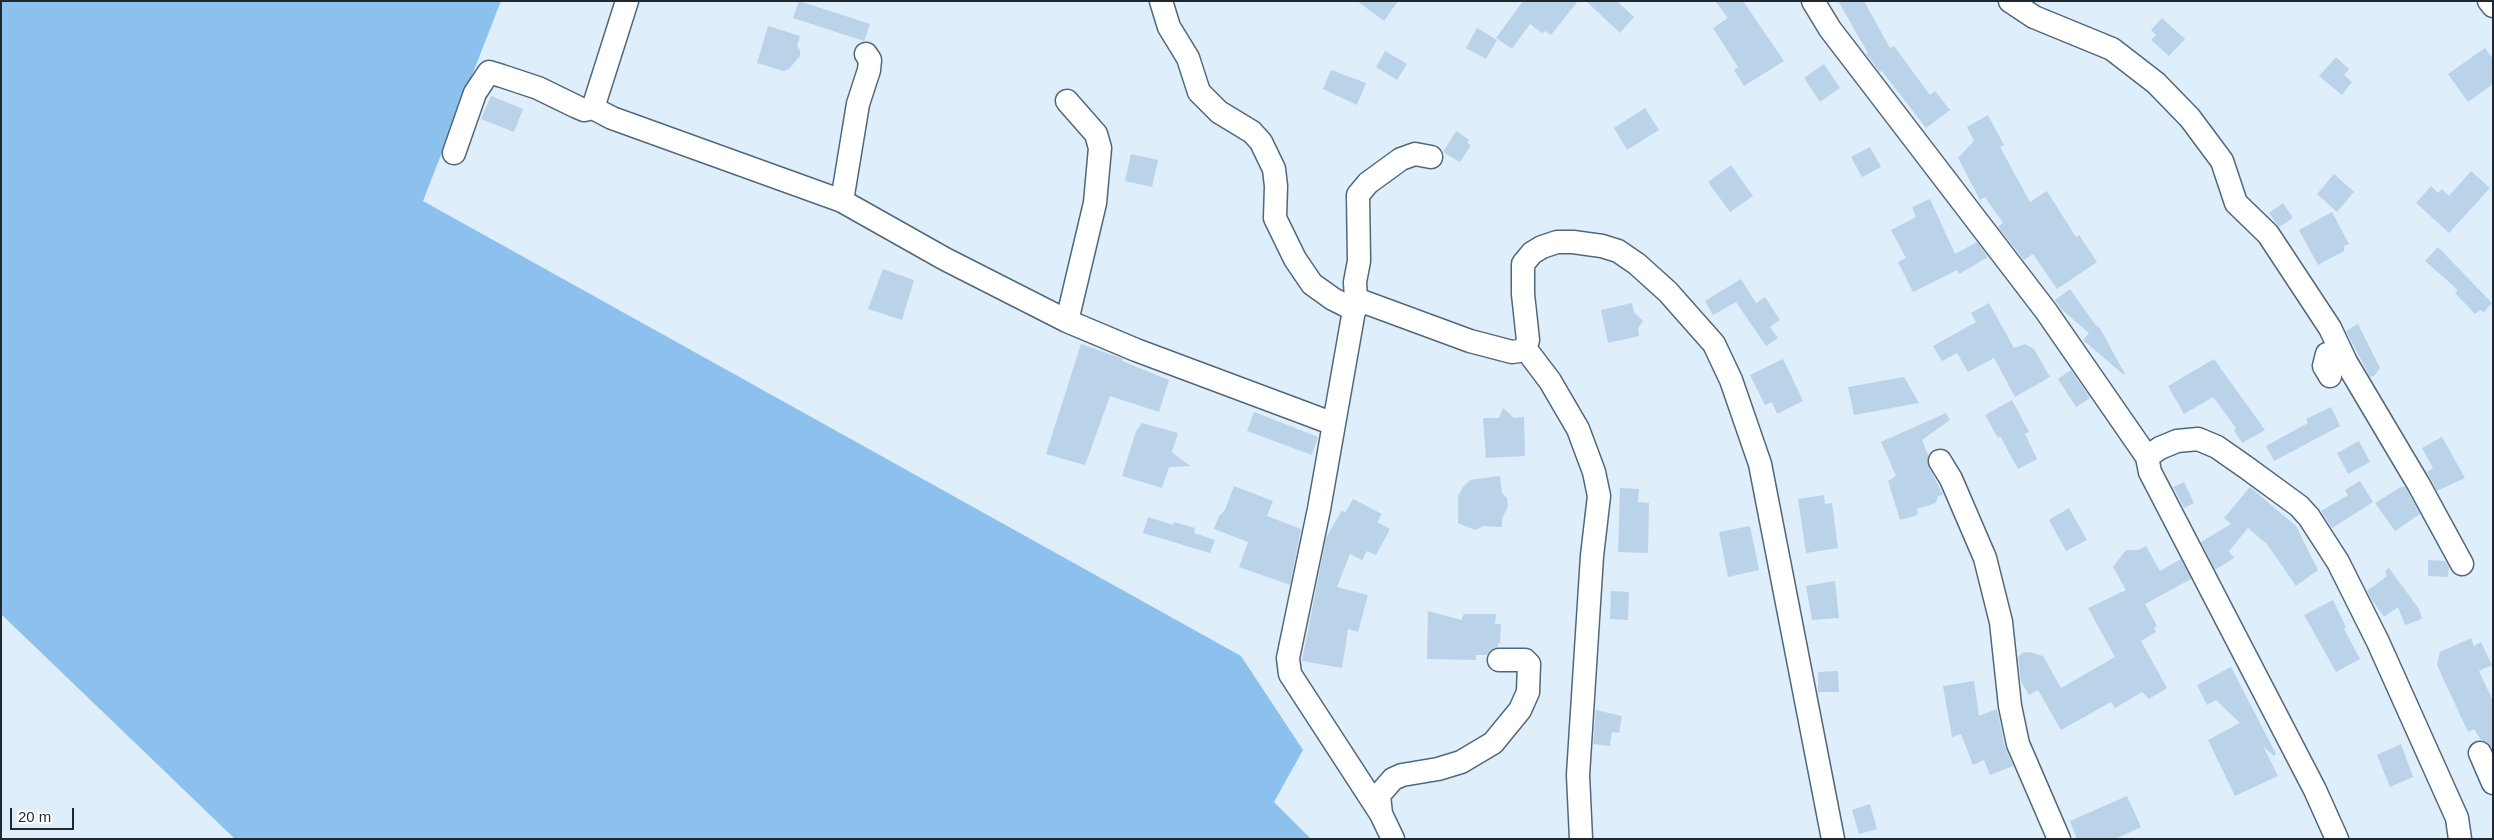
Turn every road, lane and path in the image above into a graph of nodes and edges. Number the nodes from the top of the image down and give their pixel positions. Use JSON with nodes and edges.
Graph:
{"nodes":[{"id":1,"x":627,"y":1,"type":"edge"},
{"id":2,"x":1161,"y":1,"type":"edge"},
{"id":3,"x":1813,"y":1,"type":"edge"},
{"id":4,"x":2010,"y":1,"type":"edge"},
{"id":5,"x":2489,"y":1,"type":"edge"},
{"id":6,"x":2493,"y":6,"type":"edge"},
{"id":7,"x":866,"y":54,"type":"dead end"},
{"id":8,"x":1067,"y":101,"type":"dead end"},
{"id":9,"x":593,"y":108,"type":"junction"},
{"id":10,"x":454,"y":153,"type":"dead end"},
{"id":11,"x":1431,"y":157,"type":"dead end"},
{"id":12,"x":842,"y":201,"type":"junction"},
{"id":13,"x":1356,"y":304,"type":"junction"},
{"id":14,"x":1067,"y":321,"type":"junction"},
{"id":15,"x":1525,"y":348,"type":"junction"},
{"id":16,"x":2340,"y":349,"type":"junction"},
{"id":17,"x":2330,"y":376,"type":"dead end"},
{"id":18,"x":1334,"y":424,"type":"junction"},
{"id":19,"x":2147,"y":457,"type":"junction"},
{"id":20,"x":1940,"y":461,"type":"dead end"},
{"id":21,"x":2462,"y":564,"type":"dead end"},
{"id":22,"x":1499,"y":660,"type":"dead end"},
{"id":23,"x":2480,"y":753,"type":"dead end"},
{"id":24,"x":2493,"y":783,"type":"edge"},
{"id":25,"x":1381,"y":814,"type":"junction"},
{"id":26,"x":1393,"y":839,"type":"edge"},
{"id":27,"x":1581,"y":839,"type":"edge"},
{"id":28,"x":1833,"y":839,"type":"edge"},
{"id":29,"x":2059,"y":839,"type":"edge"},
{"id":30,"x":2337,"y":839,"type":"edge"},
{"id":31,"x":2460,"y":839,"type":"edge"}],
"edges":[{"from":1,"to":9,"type":"street"},
{"from":2,"to":13,"type":"street"},
{"from":3,"to":19,"type":"street"},
{"from":4,"to":16,"type":"street"},
{"from":5,"to":6,"type":"street"},
{"from":7,"to":12,"type":"street"},
{"from":8,"to":14,"type":"street"},
{"from":9,"to":10,"type":"street"},
{"from":9,"to":12,"type":"street"},
{"from":11,"to":13,"type":"street"},
{"from":12,"to":14,"type":"street"},
{"from":13,"to":15,"type":"street"},
{"from":13,"to":18,"type":"street"},
{"from":14,"to":18,"type":"street"},
{"from":15,"to":27,"type":"street"},
{"from":15,"to":28,"type":"street"},
{"from":16,"to":17,"type":"street"},
{"from":16,"to":21,"type":"street"},
{"from":18,"to":25,"type":"street"},
{"from":19,"to":30,"type":"street"},
{"from":19,"to":31,"type":"street"},
{"from":20,"to":29,"type":"street"},
{"from":22,"to":25,"type":"street"},
{"from":23,"to":24,"type":"street"},
{"from":25,"to":26,"type":"street"}]}
